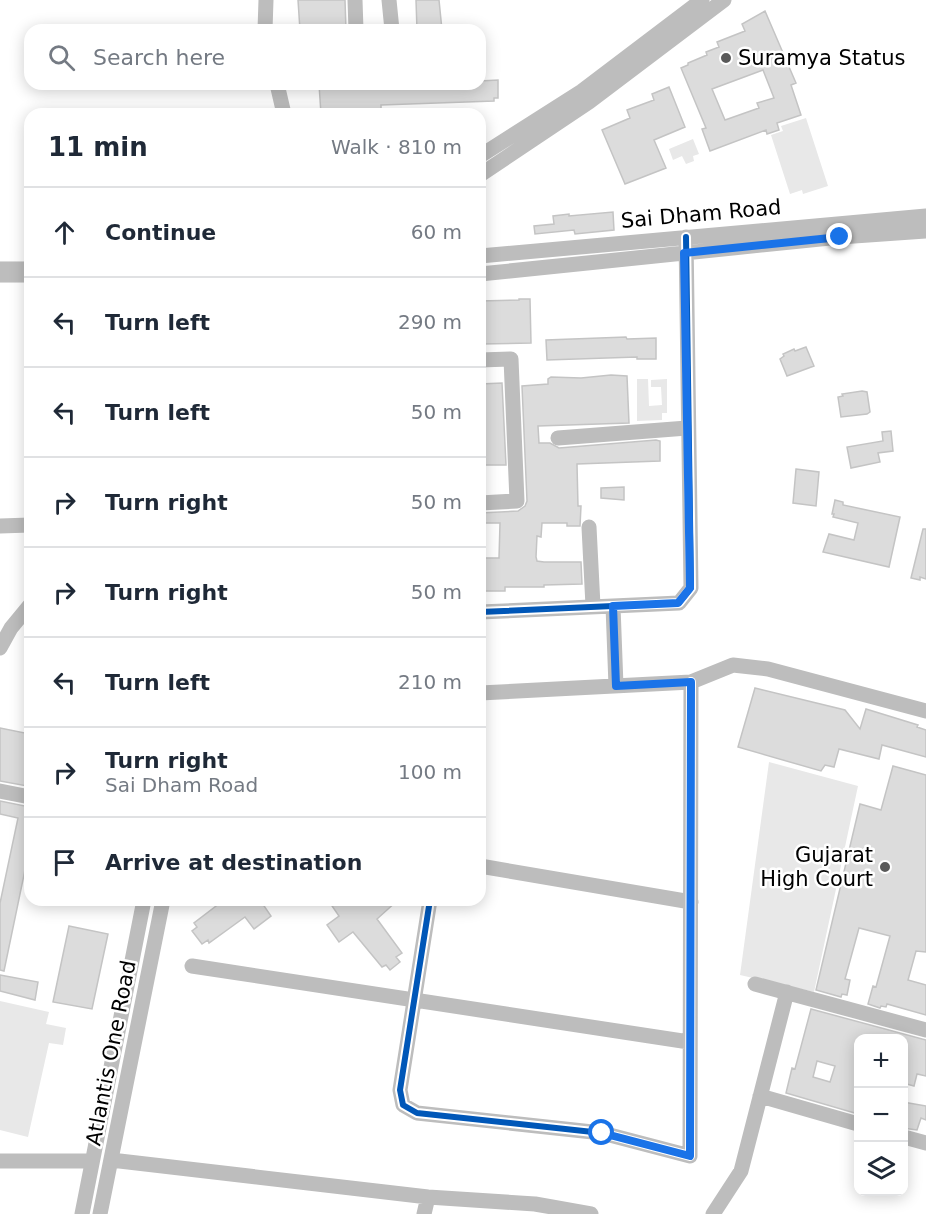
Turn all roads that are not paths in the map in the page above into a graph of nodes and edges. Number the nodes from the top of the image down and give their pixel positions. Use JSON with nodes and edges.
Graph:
{"nodes":[{"id":1,"x":266,"y":0,"type":"edge"},
{"id":2,"x":355,"y":0,"type":"edge"},
{"id":3,"x":389,"y":0,"type":"edge"},
{"id":4,"x":702,"y":0,"type":"edge"},
{"id":5,"x":724,"y":0,"type":"edge"},
{"id":6,"x":265,"y":24,"type":"edge"},
{"id":7,"x":356,"y":24,"type":"edge"},
{"id":8,"x":391,"y":24,"type":"edge"},
{"id":9,"x":278,"y":90,"type":"edge"},
{"id":10,"x":283,"y":108,"type":"edge"},
{"id":11,"x":486,"y":152,"type":"edge"},
{"id":12,"x":486,"y":171,"type":"edge"},
{"id":13,"x":926,"y":216,"type":"edge"},
{"id":14,"x":926,"y":231,"type":"edge"},
{"id":15,"x":686,"y":237,"type":"junction"},
{"id":16,"x":684,"y":253,"type":"junction"},
{"id":17,"x":486,"y":255,"type":"edge"},
{"id":18,"x":0,"y":272,"type":"edge"},
{"id":19,"x":24,"y":272,"type":"edge"},
{"id":20,"x":486,"y":273,"type":"edge"},
{"id":21,"x":0,"y":285,"type":"edge"},
{"id":22,"x":24,"y":285,"type":"edge"},
{"id":23,"x":486,"y":360,"type":"edge"},
{"id":24,"x":687,"y":428,"type":"junction"},
{"id":25,"x":558,"y":438,"type":"dead end"},
{"id":26,"x":486,"y":503,"type":"edge"},
{"id":27,"x":24,"y":525,"type":"edge"},
{"id":28,"x":0,"y":526,"type":"edge"},
{"id":29,"x":589,"y":527,"type":"dead end"},
{"id":30,"x":593,"y":606,"type":"junction"},
{"id":31,"x":613,"y":606,"type":"junction"},
{"id":32,"x":24,"y":612,"type":"edge"},
{"id":33,"x":486,"y":612,"type":"edge"},
{"id":34,"x":0,"y":648,"type":"edge"},
{"id":35,"x":691,"y":682,"type":"junction"},
{"id":36,"x":616,"y":686,"type":"junction"},
{"id":37,"x":486,"y":693,"type":"edge"},
{"id":38,"x":926,"y":711,"type":"edge"},
{"id":39,"x":0,"y":791,"type":"edge"},
{"id":40,"x":24,"y":796,"type":"edge"},
{"id":41,"x":486,"y":867,"type":"edge"},
{"id":42,"x":691,"y":902,"type":"junction"},
{"id":43,"x":143,"y":906,"type":"edge"},
{"id":44,"x":162,"y":906,"type":"edge"},
{"id":45,"x":429,"y":906,"type":"edge"},
{"id":46,"x":192,"y":966,"type":"dead end"},
{"id":47,"x":755,"y":984,"type":"dead end"},
{"id":48,"x":787,"y":992,"type":"junction"},
{"id":49,"x":414,"y":1000,"type":"junction"},
{"id":50,"x":926,"y":1030,"type":"edge"},
{"id":51,"x":689,"y":1042,"type":"junction"},
{"id":52,"x":760,"y":1096,"type":"junction"},
{"id":53,"x":854,"y":1123,"type":"edge"},
{"id":54,"x":908,"y":1138,"type":"edge"},
{"id":55,"x":926,"y":1143,"type":"edge"},
{"id":56,"x":111,"y":1160,"type":"junction"},
{"id":57,"x":0,"y":1161,"type":"edge"},
{"id":58,"x":92,"y":1161,"type":"junction"},
{"id":59,"x":428,"y":1197,"type":"junction"},
{"id":60,"x":82,"y":1214,"type":"edge"},
{"id":61,"x":100,"y":1214,"type":"edge"},
{"id":62,"x":424,"y":1214,"type":"edge"},
{"id":63,"x":591,"y":1214,"type":"edge"},
{"id":64,"x":713,"y":1214,"type":"edge"}],
"edges":[{"from":1,"to":6,"type":"street"},
{"from":2,"to":7,"type":"street"},
{"from":3,"to":8,"type":"street"},
{"from":4,"to":11,"type":"street"},
{"from":5,"to":12,"type":"street"},
{"from":9,"to":10,"type":"street"},
{"from":13,"to":15,"type":"street","name":"Sai Dham Road"},
{"from":14,"to":16,"type":"street","name":"Sai Dham Road"},
{"from":15,"to":16,"type":"street"},
{"from":15,"to":17,"type":"street","name":"Sai Dham Road"},
{"from":16,"to":20,"type":"street","name":"Sai Dham Road"},
{"from":16,"to":24,"type":"street"},
{"from":18,"to":19,"type":"main road"},
{"from":21,"to":22,"type":"main road"},
{"from":23,"to":26,"type":"street"},
{"from":24,"to":25,"type":"street"},
{"from":24,"to":31,"type":"street"},
{"from":27,"to":28,"type":"street"},
{"from":29,"to":30,"type":"street"},
{"from":30,"to":31,"type":"street"},
{"from":30,"to":33,"type":"street"},
{"from":31,"to":36,"type":"street"},
{"from":32,"to":34,"type":"street"},
{"from":35,"to":36,"type":"street"},
{"from":35,"to":38,"type":"street"},
{"from":35,"to":42,"type":"street"},
{"from":36,"to":37,"type":"street"},
{"from":39,"to":40,"type":"street"},
{"from":41,"to":42,"type":"street"},
{"from":42,"to":51,"type":"street"},
{"from":43,"to":58,"type":"street","name":"Atlantis One Road"},
{"from":44,"to":56,"type":"street","name":"Atlantis One Road"},
{"from":45,"to":49,"type":"street"},
{"from":46,"to":49,"type":"street"},
{"from":47,"to":48,"type":"street"},
{"from":48,"to":50,"type":"street"},
{"from":48,"to":52,"type":"street"},
{"from":49,"to":51,"type":"street"},
{"from":49,"to":51,"type":"street"},
{"from":52,"to":53,"type":"street"},
{"from":52,"to":64,"type":"street"},
{"from":54,"to":55,"type":"street"},
{"from":56,"to":59,"type":"street"},
{"from":56,"to":61,"type":"street","name":"Atlantis One Road"},
{"from":57,"to":58,"type":"street"},
{"from":58,"to":60,"type":"street","name":"Atlantis One Road"},
{"from":59,"to":62,"type":"street"},
{"from":59,"to":63,"type":"street"}]}
